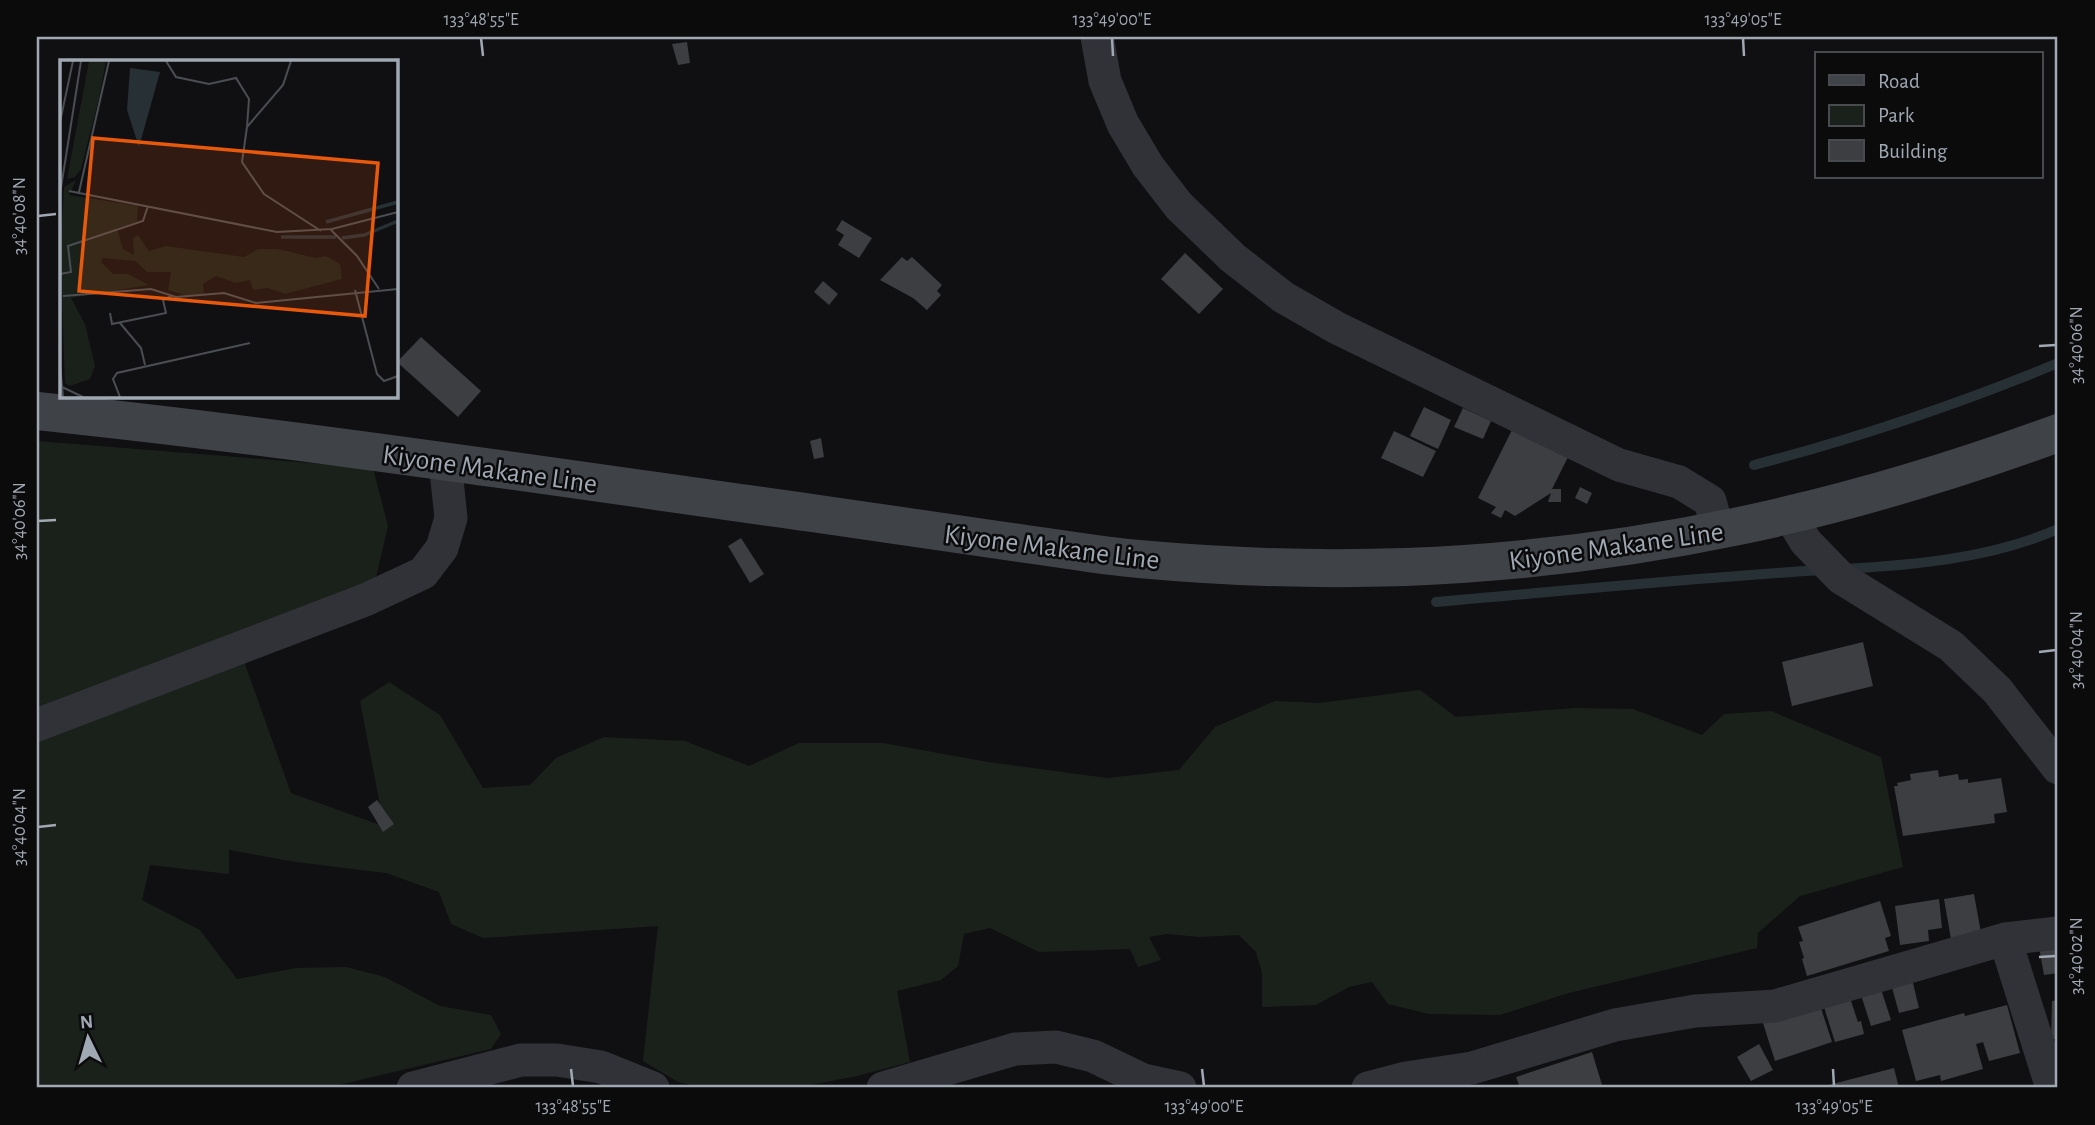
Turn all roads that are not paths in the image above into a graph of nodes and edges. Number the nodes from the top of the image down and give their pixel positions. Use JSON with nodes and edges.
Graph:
{"nodes":[{"id":1,"x":1097,"y":37,"type":"edge"},
{"id":2,"x":37,"y":411,"type":"edge"},
{"id":3,"x":2058,"y":433,"type":"edge"},
{"id":4,"x":445,"y":461,"type":"junction"},
{"id":5,"x":1790,"y":516,"type":"junction"},
{"id":6,"x":1718,"y":531,"type":"junction"},
{"id":7,"x":37,"y":726,"type":"edge"},
{"id":8,"x":2058,"y":768,"type":"edge"},
{"id":9,"x":2058,"y":933,"type":"edge"},
{"id":10,"x":2005,"y":939,"type":"junction"},
{"id":11,"x":413,"y":1088,"type":"edge"},
{"id":12,"x":653,"y":1088,"type":"edge"},
{"id":13,"x":883,"y":1088,"type":"edge"},
{"id":14,"x":1180,"y":1088,"type":"edge"},
{"id":15,"x":1368,"y":1088,"type":"edge"},
{"id":16,"x":2052,"y":1088,"type":"edge"}],
"edges":[{"from":1,"to":6,"type":"street"},
{"from":2,"to":4,"type":"main road","name":"Kiyone Makane Line"},
{"from":3,"to":5,"type":"main road","name":"Kiyone Makane Line"},
{"from":4,"to":6,"type":"main road","name":"Kiyone Makane Line"},
{"from":4,"to":7,"type":"street"},
{"from":5,"to":6,"type":"main road","name":"Kiyone Makane Line"},
{"from":5,"to":8,"type":"street"},
{"from":9,"to":10,"type":"street"},
{"from":10,"to":15,"type":"street"},
{"from":10,"to":16,"type":"street"},
{"from":11,"to":12,"type":"street"},
{"from":13,"to":14,"type":"street"}]}
